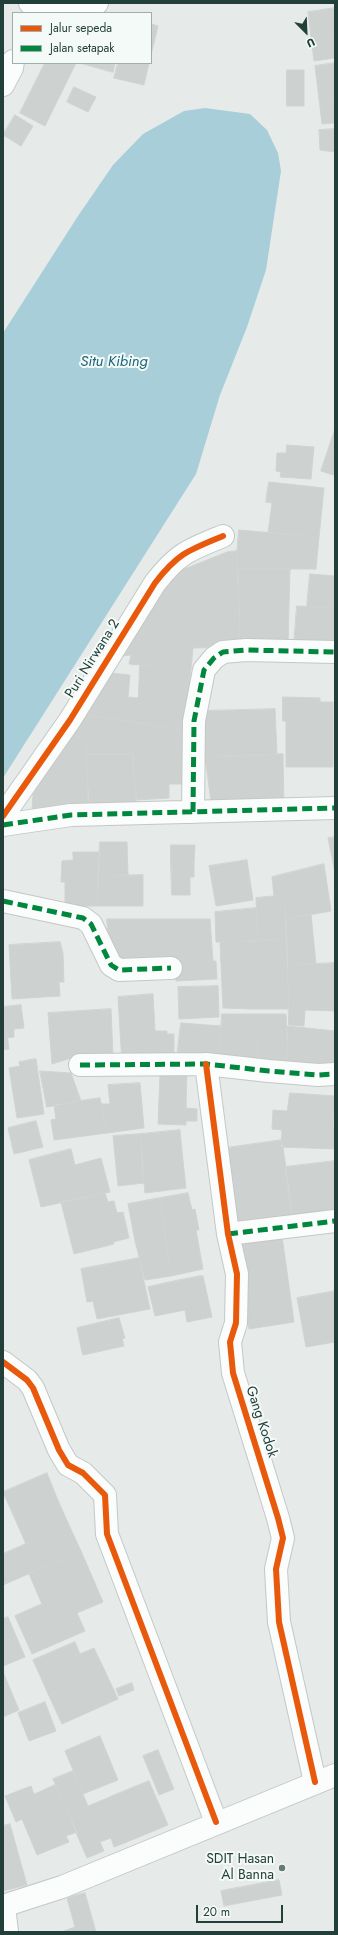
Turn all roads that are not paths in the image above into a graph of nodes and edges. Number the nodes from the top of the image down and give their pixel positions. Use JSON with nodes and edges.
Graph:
{"nodes":[{"id":1,"x":30,"y":3,"type":"edge"},
{"id":2,"x":97,"y":3,"type":"edge"},
{"id":3,"x":13,"y":64,"type":"edge"},
{"id":4,"x":3,"y":85,"type":"edge"},
{"id":5,"x":223,"y":536,"type":"dead end"},
{"id":6,"x":335,"y":652,"type":"edge"},
{"id":7,"x":335,"y":808,"type":"edge"},
{"id":8,"x":193,"y":812,"type":"junction"},
{"id":9,"x":3,"y":816,"type":"edge"},
{"id":10,"x":3,"y":825,"type":"edge"},
{"id":11,"x":3,"y":901,"type":"edge"},
{"id":12,"x":171,"y":968,"type":"dead end"},
{"id":13,"x":206,"y":1064,"type":"junction"},
{"id":14,"x":80,"y":1065,"type":"dead end"},
{"id":15,"x":335,"y":1074,"type":"edge"},
{"id":16,"x":335,"y":1221,"type":"edge"},
{"id":17,"x":228,"y":1234,"type":"junction"},
{"id":18,"x":3,"y":1362,"type":"edge"},
{"id":19,"x":335,"y":1775,"type":"edge"},
{"id":20,"x":315,"y":1782,"type":"junction"},
{"id":21,"x":216,"y":1822,"type":"junction"},
{"id":22,"x":4,"y":1906,"type":"edge"},
{"id":23,"x":7,"y":1932,"type":"edge"}],
"edges":[{"from":1,"to":2,"type":"street"},
{"from":3,"to":4,"type":"street"},
{"from":5,"to":9,"type":"street","name":"Puri Nirwana 2"},
{"from":6,"to":8,"type":"street"},
{"from":7,"to":8,"type":"street"},
{"from":8,"to":10,"type":"street"},
{"from":11,"to":12,"type":"street"},
{"from":13,"to":14,"type":"street"},
{"from":13,"to":15,"type":"street"},
{"from":13,"to":17,"type":"street","name":"Gang Kodok"},
{"from":16,"to":17,"type":"street"},
{"from":17,"to":20,"type":"street","name":"Gang Kodok"},
{"from":18,"to":21,"type":"street"},
{"from":19,"to":20,"type":"street"},
{"from":20,"to":21,"type":"street"},
{"from":21,"to":22,"type":"street"},
{"from":22,"to":23,"type":"street"}]}
